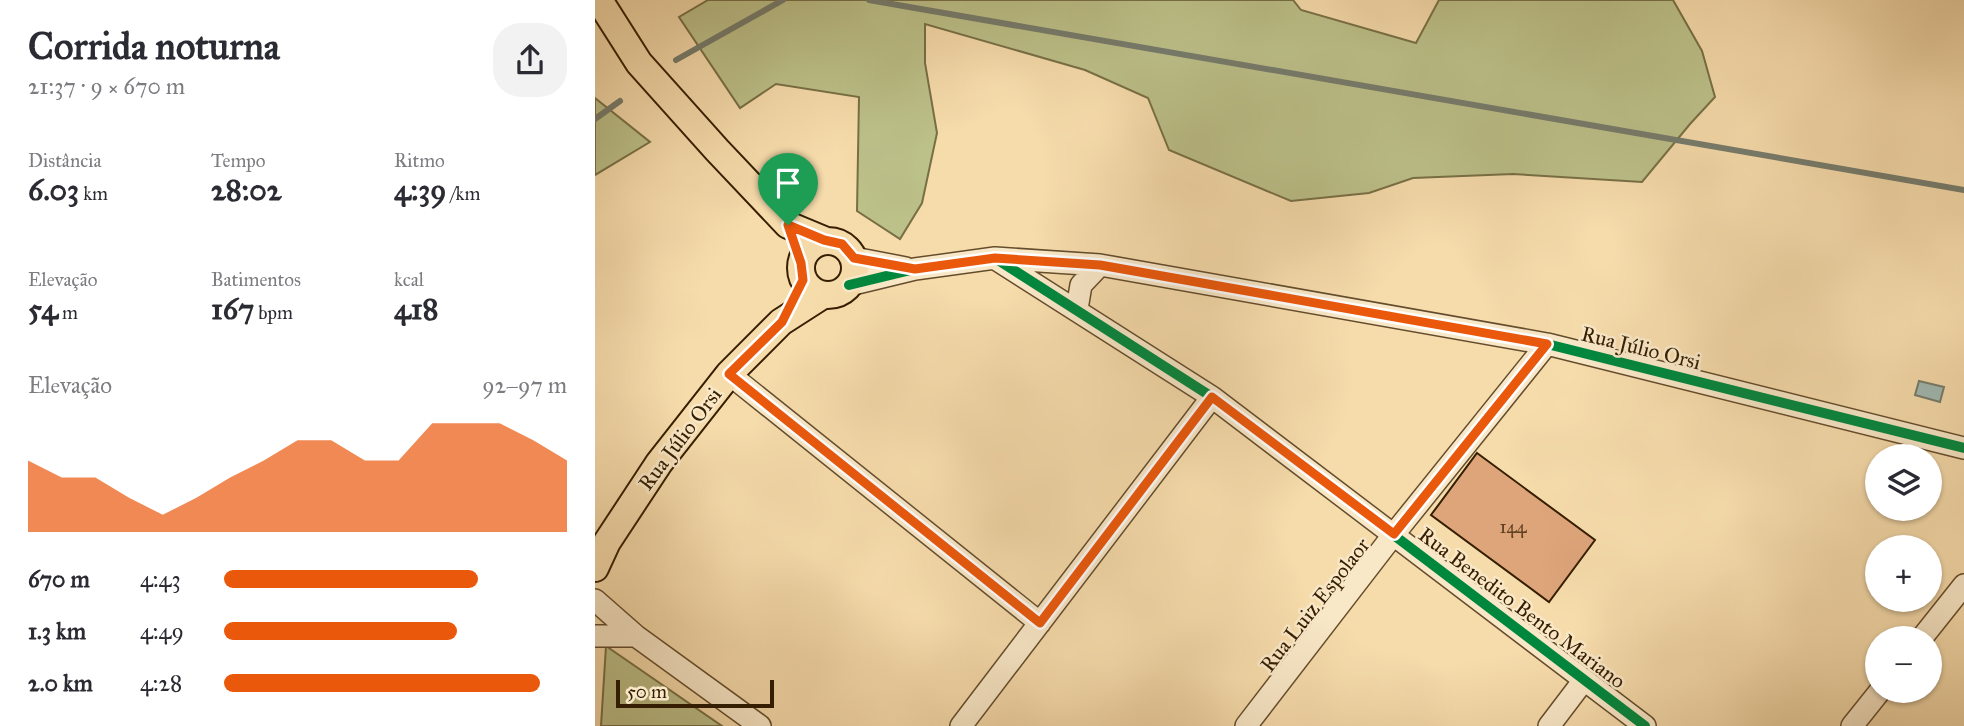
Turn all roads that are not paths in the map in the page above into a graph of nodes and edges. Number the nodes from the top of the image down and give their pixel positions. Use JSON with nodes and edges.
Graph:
{"nodes":[{"id":1,"x":599,"y":0,"type":"edge"},
{"id":2,"x":788,"y":225,"type":"junction"},
{"id":3,"x":824,"y":240,"type":"junction"},
{"id":4,"x":854,"y":258,"type":"junction"},
{"id":5,"x":995,"y":258,"type":"junction"},
{"id":6,"x":1100,"y":265,"type":"junction"},
{"id":7,"x":915,"y":269,"type":"junction"},
{"id":8,"x":809,"y":279,"type":"junction"},
{"id":9,"x":849,"y":285,"type":"junction"},
{"id":10,"x":1077,"y":309,"type":"junction"},
{"id":11,"x":1547,"y":344,"type":"junction"},
{"id":12,"x":729,"y":374,"type":"junction"},
{"id":13,"x":1212,"y":397,"type":"junction"},
{"id":14,"x":1964,"y":449,"type":"edge"},
{"id":15,"x":1394,"y":534,"type":"junction"},
{"id":16,"x":595,"y":568,"type":"edge"},
{"id":17,"x":1964,"y":585,"type":"edge"},
{"id":18,"x":595,"y":600,"type":"edge"},
{"id":19,"x":1040,"y":623,"type":"junction"},
{"id":20,"x":1931,"y":626,"type":"edge"},
{"id":21,"x":595,"y":636,"type":"edge"},
{"id":22,"x":636,"y":636,"type":"junction"},
{"id":23,"x":1584,"y":680,"type":"junction"},
{"id":24,"x":1870,"y":703,"type":"edge"},
{"id":25,"x":760,"y":726,"type":"edge"},
{"id":26,"x":961,"y":726,"type":"edge"},
{"id":27,"x":1246,"y":726,"type":"edge"},
{"id":28,"x":1549,"y":726,"type":"edge"},
{"id":29,"x":1645,"y":726,"type":"edge"},
{"id":30,"x":1852,"y":726,"type":"edge"}],
"edges":[{"from":1,"to":2,"type":"main road"},
{"from":2,"to":3,"type":"main road"},
{"from":2,"to":8,"type":"main road"},
{"from":3,"to":4,"type":"main road","name":"Rua Júlio Orsi"},
{"from":3,"to":8,"type":"main road","name":"Rua Júlio Orsi"},
{"from":4,"to":7,"type":"street","name":"Rua Júlio Orsi"},
{"from":4,"to":9,"type":"main road"},
{"from":5,"to":6,"type":"street","name":"Rua Júlio Orsi"},
{"from":5,"to":7,"type":"street","name":"Rua Júlio Orsi"},
{"from":5,"to":10,"type":"street","name":"Rua Benedito Bento Mariano"},
{"from":6,"to":10,"type":"street"},
{"from":6,"to":11,"type":"street","name":"Rua Júlio Orsi"},
{"from":7,"to":9,"type":"street","name":"Rua Júlio Orsi"},
{"from":8,"to":9,"type":"main road","name":"Rua Júlio Orsi"},
{"from":8,"to":12,"type":"main road","name":"Rua Júlio Orsi"},
{"from":10,"to":13,"type":"street","name":"Rua Benedito Bento Mariano"},
{"from":11,"to":14,"type":"street","name":"Rua Júlio Orsi"},
{"from":11,"to":15,"type":"street","name":"Rua Luiz Espolaor"},
{"from":12,"to":16,"type":"main road","name":"Rua Júlio Orsi"},
{"from":12,"to":19,"type":"street"},
{"from":13,"to":15,"type":"street","name":"Rua Benedito Bento Mariano"},
{"from":13,"to":19,"type":"street"},
{"from":15,"to":23,"type":"street","name":"Rua Benedito Bento Mariano"},
{"from":15,"to":27,"type":"street","name":"Rua Luiz Espolaor"},
{"from":17,"to":20,"type":"street"},
{"from":18,"to":22,"type":"street"},
{"from":19,"to":26,"type":"street"},
{"from":21,"to":22,"type":"street"},
{"from":22,"to":25,"type":"street"},
{"from":23,"to":28,"type":"street"},
{"from":23,"to":29,"type":"street","name":"Rua Benedito Bento Mariano"},
{"from":24,"to":30,"type":"street"}]}
